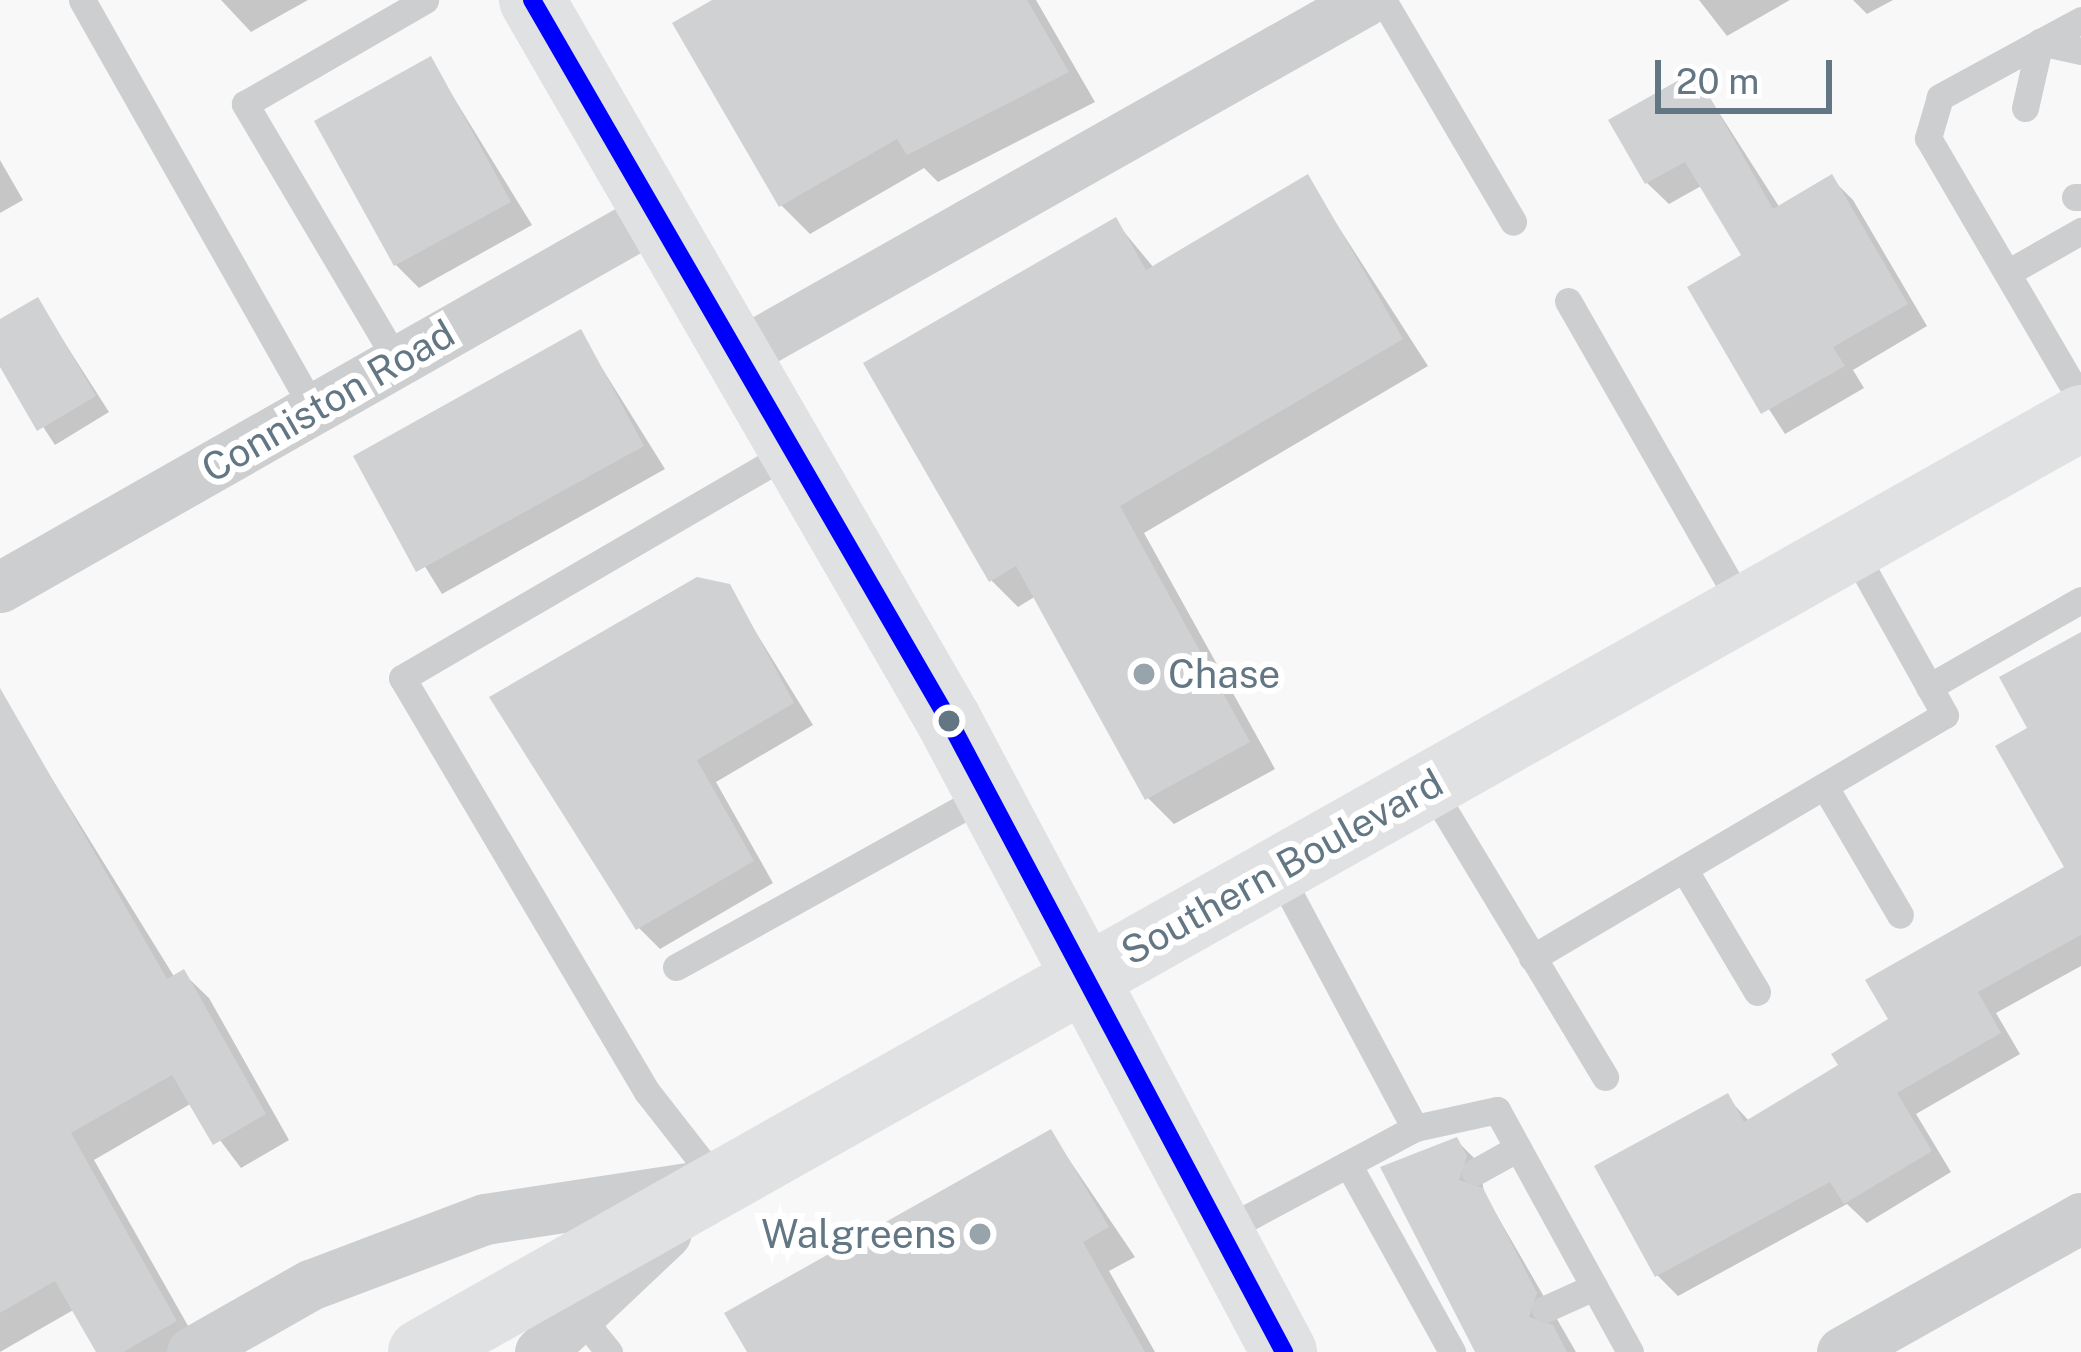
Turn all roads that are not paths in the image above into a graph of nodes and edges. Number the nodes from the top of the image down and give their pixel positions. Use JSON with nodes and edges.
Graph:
{"nodes":[{"id":1,"x":82,"y":0,"type":"edge"},
{"id":2,"x":425,"y":0,"type":"edge"},
{"id":3,"x":1366,"y":0,"type":"edge"},
{"id":4,"x":1383,"y":0,"type":"edge"},
{"id":5,"x":536,"y":2,"type":"edge"},
{"id":6,"x":2081,"y":20,"type":"edge"},
{"id":7,"x":2040,"y":42,"type":"junction"},
{"id":8,"x":2081,"y":51,"type":"edge"},
{"id":9,"x":2025,"y":108,"type":"dead end"},
{"id":10,"x":655,"y":215,"type":"junction"},
{"id":11,"x":1514,"y":223,"type":"dead end"},
{"id":12,"x":2081,"y":231,"type":"edge"},
{"id":13,"x":2008,"y":272,"type":"junction"},
{"id":14,"x":1568,"y":301,"type":"dead end"},
{"id":15,"x":736,"y":356,"type":"junction"},
{"id":16,"x":397,"y":362,"type":"junction"},
{"id":17,"x":2081,"y":400,"type":"edge"},
{"id":18,"x":313,"y":409,"type":"junction"},
{"id":19,"x":2081,"y":418,"type":"edge"},
{"id":20,"x":792,"y":451,"type":"junction"},
{"id":21,"x":1851,"y":547,"type":"junction"},
{"id":22,"x":4,"y":576,"type":"edge"},
{"id":23,"x":2081,"y":600,"type":"edge"},
{"id":24,"x":1744,"y":608,"type":"junction"},
{"id":25,"x":1929,"y":687,"type":"junction"},
{"id":26,"x":1429,"y":785,"type":"junction"},
{"id":27,"x":1825,"y":787,"type":"junction"},
{"id":28,"x":988,"y":794,"type":"junction"},
{"id":29,"x":1684,"y":869,"type":"junction"},
{"id":30,"x":1277,"y":870,"type":"junction"},
{"id":31,"x":1900,"y":915,"type":"dead end"},
{"id":32,"x":1532,"y":958,"type":"junction"},
{"id":33,"x":676,"y":967,"type":"dead end"},
{"id":34,"x":1087,"y":976,"type":"junction"},
{"id":35,"x":1757,"y":992,"type":"dead end"},
{"id":36,"x":1605,"y":1077,"type":"dead end"},
{"id":37,"x":1415,"y":1128,"type":"junction"},
{"id":38,"x":1518,"y":1148,"type":"junction"},
{"id":39,"x":1348,"y":1164,"type":"junction"},
{"id":40,"x":1475,"y":1172,"type":"dead end"},
{"id":41,"x":719,"y":1184,"type":"junction"},
{"id":42,"x":2081,"y":1218,"type":"edge"},
{"id":43,"x":1221,"y":1232,"type":"junction"},
{"id":44,"x":1594,"y":1287,"type":"junction"},
{"id":45,"x":1546,"y":1310,"type":"dead end"},
{"id":46,"x":594,"y":1333,"type":"edge"},
{"id":47,"x":1461,"y":1350,"type":"edge"},
{"id":48,"x":1628,"y":1351,"type":"edge"},
{"id":49,"x":192,"y":1352,"type":"edge"},
{"id":50,"x":421,"y":1352,"type":"edge"},
{"id":51,"x":540,"y":1352,"type":"edge"},
{"id":52,"x":1284,"y":1352,"type":"edge"},
{"id":53,"x":1842,"y":1352,"type":"edge"}],
"edges":[{"from":1,"to":18,"type":"lane"},
{"from":2,"to":16,"type":"lane"},
{"from":3,"to":15,"type":"street"},
{"from":4,"to":11,"type":"lane"},
{"from":5,"to":10,"type":"main road"},
{"from":6,"to":7,"type":"lane"},
{"from":7,"to":8,"type":"lane"},
{"from":7,"to":9,"type":"lane"},
{"from":7,"to":13,"type":"lane"},
{"from":10,"to":15,"type":"main road"},
{"from":10,"to":16,"type":"street","name":"Conniston Road"},
{"from":12,"to":13,"type":"lane"},
{"from":13,"to":17,"type":"lane"},
{"from":14,"to":24,"type":"lane"},
{"from":15,"to":20,"type":"main road"},
{"from":16,"to":18,"type":"street","name":"Conniston Road"},
{"from":18,"to":22,"type":"street","name":"Conniston Road"},
{"from":19,"to":21,"type":"main road","name":"Southern Boulevard"},
{"from":20,"to":28,"type":"main road"},
{"from":20,"to":41,"type":"lane"},
{"from":21,"to":24,"type":"main road","name":"Southern Boulevard"},
{"from":21,"to":25,"type":"lane"},
{"from":23,"to":25,"type":"lane"},
{"from":24,"to":26,"type":"main road","name":"Southern Boulevard"},
{"from":25,"to":27,"type":"lane"},
{"from":26,"to":30,"type":"main road","name":"Southern Boulevard"},
{"from":26,"to":32,"type":"lane"},
{"from":27,"to":29,"type":"lane"},
{"from":27,"to":31,"type":"lane"},
{"from":28,"to":33,"type":"lane"},
{"from":28,"to":34,"type":"main road"},
{"from":29,"to":32,"type":"lane"},
{"from":29,"to":35,"type":"lane"},
{"from":30,"to":34,"type":"main road","name":"Southern Boulevard"},
{"from":30,"to":37,"type":"lane"},
{"from":32,"to":36,"type":"lane"},
{"from":34,"to":41,"type":"main road","name":"Southern Boulevard"},
{"from":34,"to":43,"type":"main road"},
{"from":37,"to":38,"type":"lane"},
{"from":37,"to":39,"type":"lane"},
{"from":38,"to":40,"type":"lane"},
{"from":38,"to":44,"type":"lane"},
{"from":39,"to":43,"type":"lane"},
{"from":39,"to":47,"type":"lane"},
{"from":41,"to":46,"type":"street"},
{"from":41,"to":49,"type":"street"},
{"from":41,"to":50,"type":"main road","name":"Southern Boulevard"},
{"from":42,"to":53,"type":"street"},
{"from":43,"to":52,"type":"main road"},
{"from":44,"to":45,"type":"lane"},
{"from":44,"to":48,"type":"lane"},
{"from":46,"to":51,"type":"street"}]}
